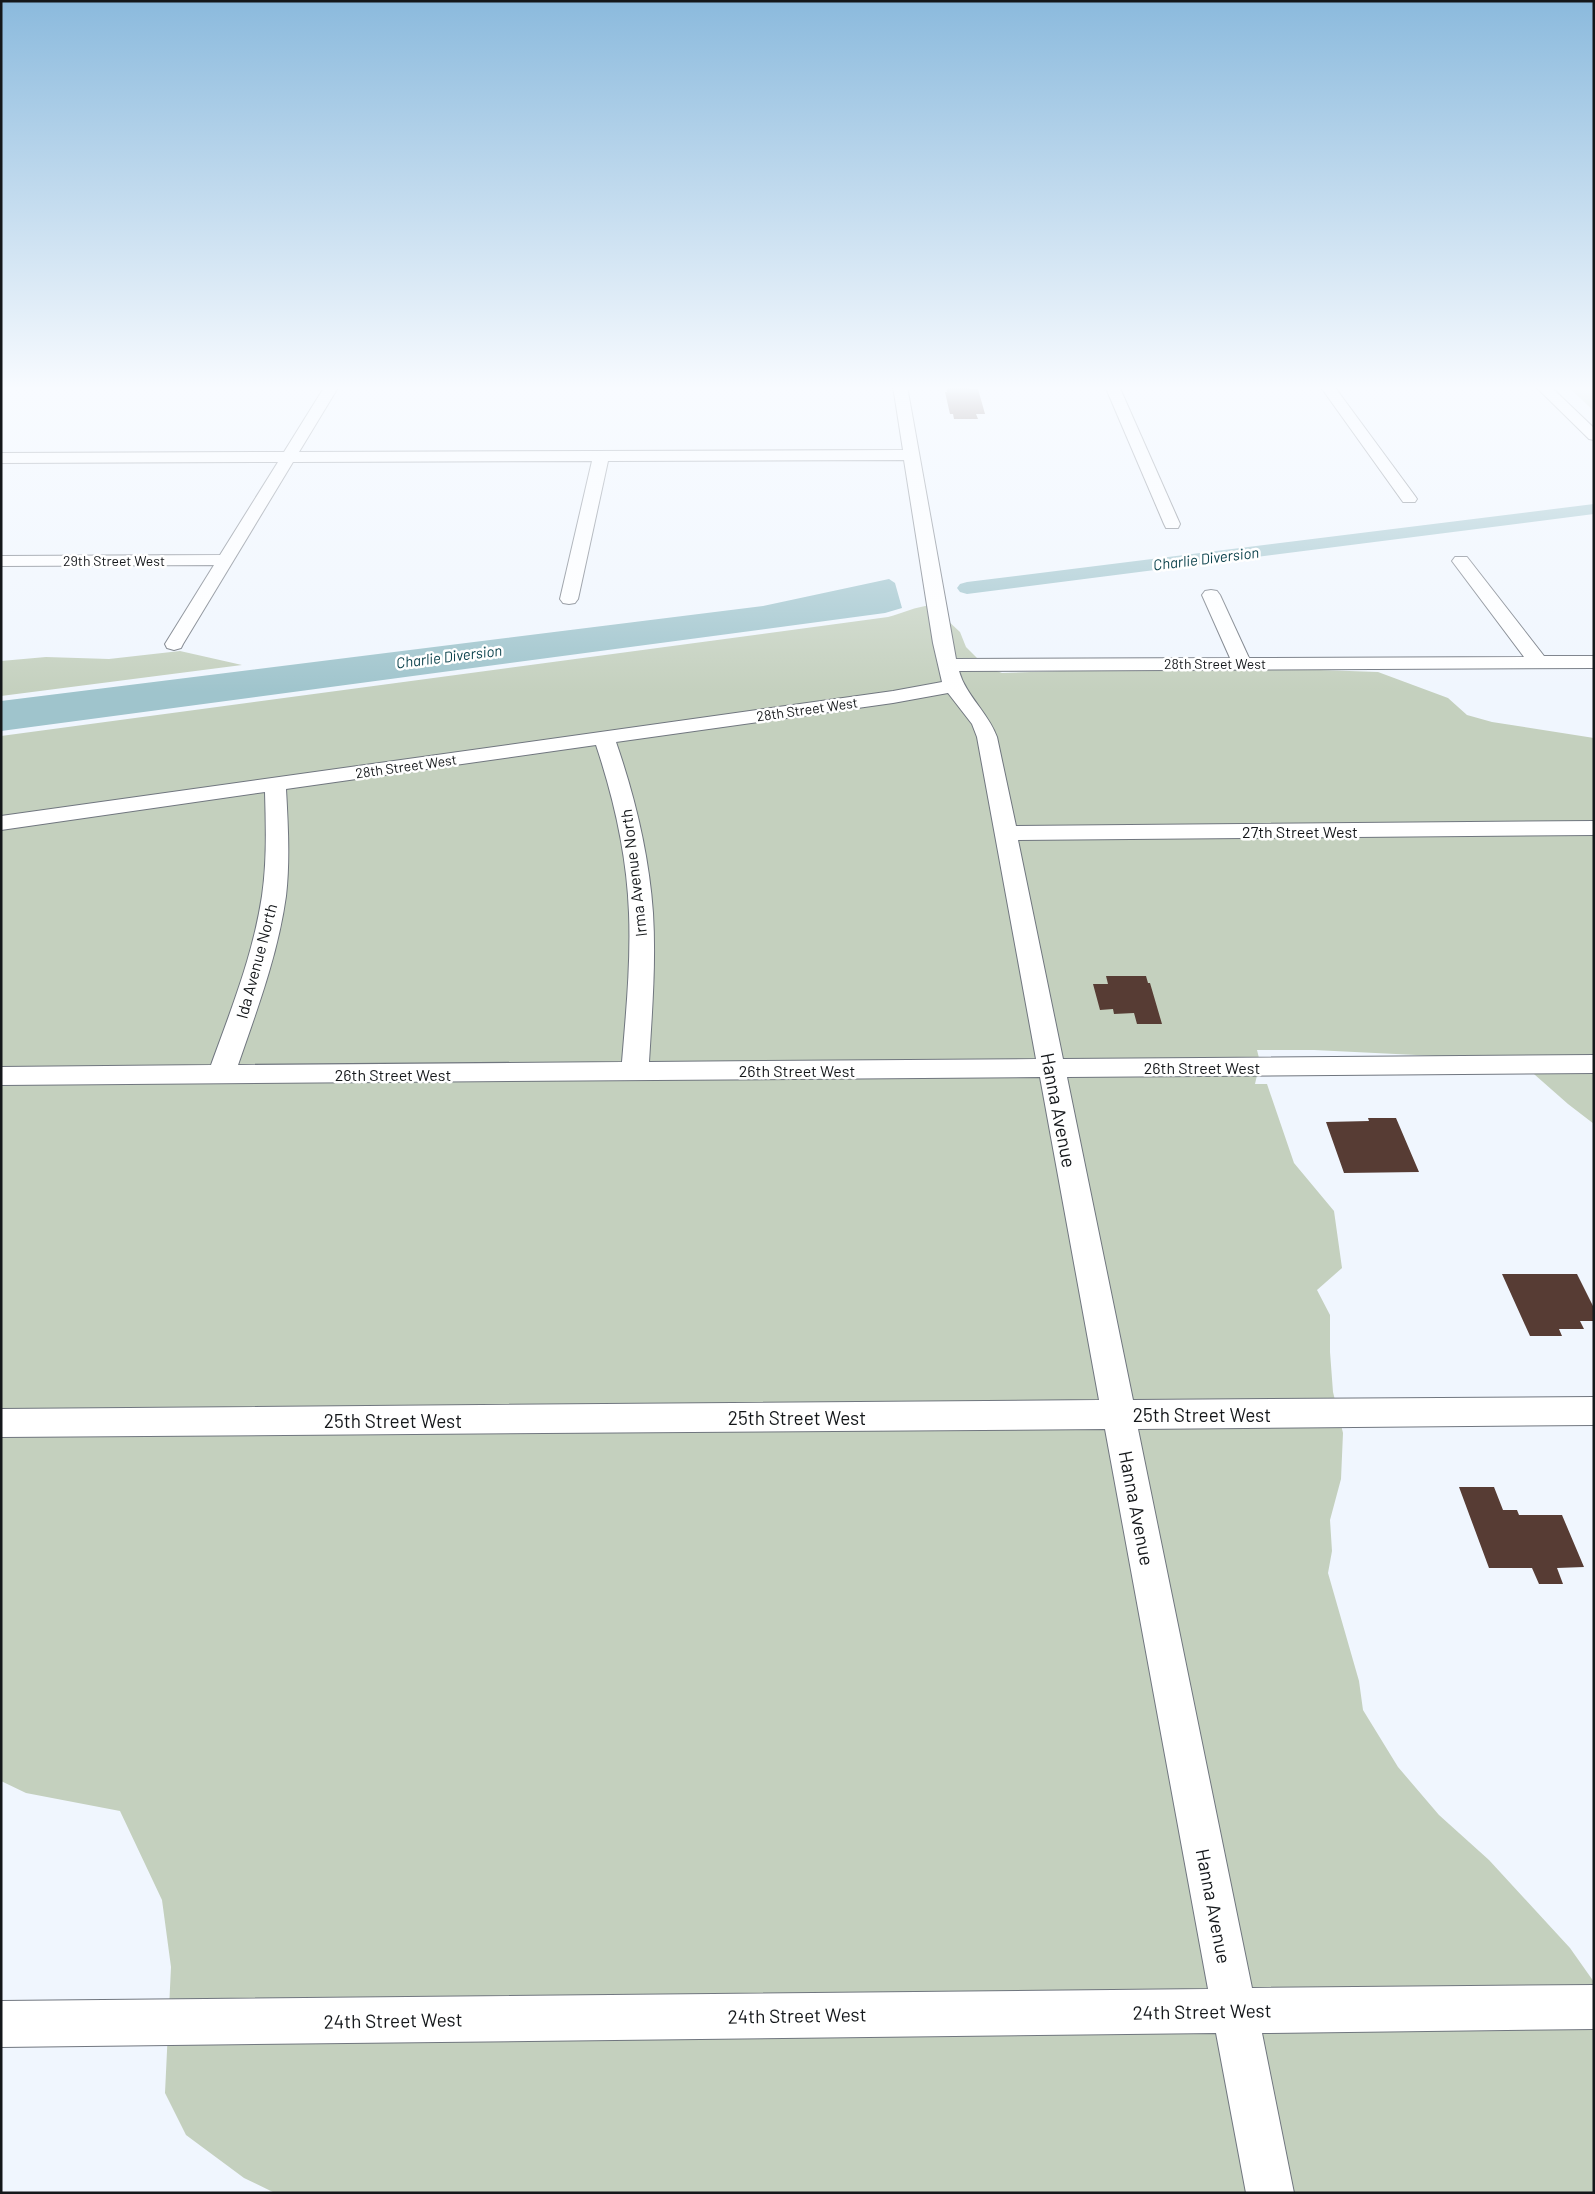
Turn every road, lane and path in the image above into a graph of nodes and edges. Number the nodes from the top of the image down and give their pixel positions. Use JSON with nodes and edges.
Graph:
{"nodes":[{"id":1,"x":270,"y":488,"type":"edge"},
{"id":2,"x":594,"y":488,"type":"edge"},
{"id":3,"x":917,"y":488,"type":"edge"},
{"id":4,"x":1157,"y":488,"type":"edge"},
{"id":5,"x":1401,"y":488,"type":"edge"},
{"id":6,"x":1409,"y":499,"type":"dead end"},
{"id":7,"x":1172,"y":524,"type":"dead end"},
{"id":8,"x":226,"y":560,"type":"junction"},
{"id":9,"x":1,"y":561,"type":"edge"},
{"id":10,"x":1461,"y":562,"type":"dead end"},
{"id":11,"x":1211,"y":595,"type":"dead end"},
{"id":12,"x":569,"y":599,"type":"dead end"},
{"id":13,"x":174,"y":644,"type":"dead end"},
{"id":14,"x":1538,"y":662,"type":"junction"},
{"id":15,"x":1594,"y":662,"type":"edge"},
{"id":16,"x":1242,"y":663,"type":"junction"},
{"id":17,"x":951,"y":675,"type":"junction"},
{"id":18,"x":604,"y":738,"type":"junction"},
{"id":19,"x":274,"y":785,"type":"junction"},
{"id":20,"x":1,"y":823,"type":"edge"},
{"id":21,"x":1594,"y":828,"type":"edge"},
{"id":22,"x":1007,"y":833,"type":"junction"},
{"id":23,"x":1594,"y":1064,"type":"edge"},
{"id":24,"x":1050,"y":1068,"type":"junction"},
{"id":25,"x":635,"y":1071,"type":"junction"},
{"id":26,"x":221,"y":1074,"type":"junction"},
{"id":27,"x":1,"y":1076,"type":"edge"},
{"id":28,"x":1594,"y":1411,"type":"edge"},
{"id":29,"x":1118,"y":1414,"type":"junction"},
{"id":30,"x":1,"y":1423,"type":"edge"},
{"id":31,"x":1594,"y":2007,"type":"edge"},
{"id":32,"x":1234,"y":2011,"type":"junction"},
{"id":33,"x":1,"y":2024,"type":"edge"},
{"id":34,"x":1270,"y":2193,"type":"edge"}],
"edges":[{"from":1,"to":8,"type":"street"},
{"from":2,"to":12,"type":"street"},
{"from":3,"to":17,"type":"street"},
{"from":4,"to":7,"type":"street"},
{"from":5,"to":6,"type":"street"},
{"from":8,"to":9,"type":"street","name":"29th Street West"},
{"from":8,"to":13,"type":"street"},
{"from":10,"to":14,"type":"street"},
{"from":11,"to":16,"type":"street"},
{"from":14,"to":15,"type":"street","name":"28th Street West"},
{"from":14,"to":16,"type":"street","name":"28th Street West"},
{"from":16,"to":17,"type":"street","name":"28th Street West"},
{"from":17,"to":18,"type":"street","name":"28th Street West"},
{"from":17,"to":22,"type":"street","name":"Hanna Avenue"},
{"from":18,"to":19,"type":"street","name":"28th Street West"},
{"from":18,"to":25,"type":"street","name":"Irma Avenue North"},
{"from":19,"to":20,"type":"street","name":"28th Street West"},
{"from":19,"to":26,"type":"street","name":"Ida Avenue North"},
{"from":21,"to":22,"type":"street","name":"27th Street West"},
{"from":22,"to":24,"type":"street","name":"Hanna Avenue"},
{"from":23,"to":24,"type":"street","name":"26th Street West"},
{"from":24,"to":25,"type":"street","name":"26th Street West"},
{"from":24,"to":29,"type":"street","name":"Hanna Avenue"},
{"from":25,"to":26,"type":"street","name":"26th Street West"},
{"from":26,"to":27,"type":"street","name":"26th Street West"},
{"from":28,"to":29,"type":"street","name":"25th Street West"},
{"from":29,"to":30,"type":"street","name":"25th Street West"},
{"from":29,"to":32,"type":"street","name":"Hanna Avenue"},
{"from":31,"to":32,"type":"street","name":"24th Street West"},
{"from":32,"to":33,"type":"street","name":"24th Street West"},
{"from":32,"to":34,"type":"street","name":"Hanna Avenue"}]}
